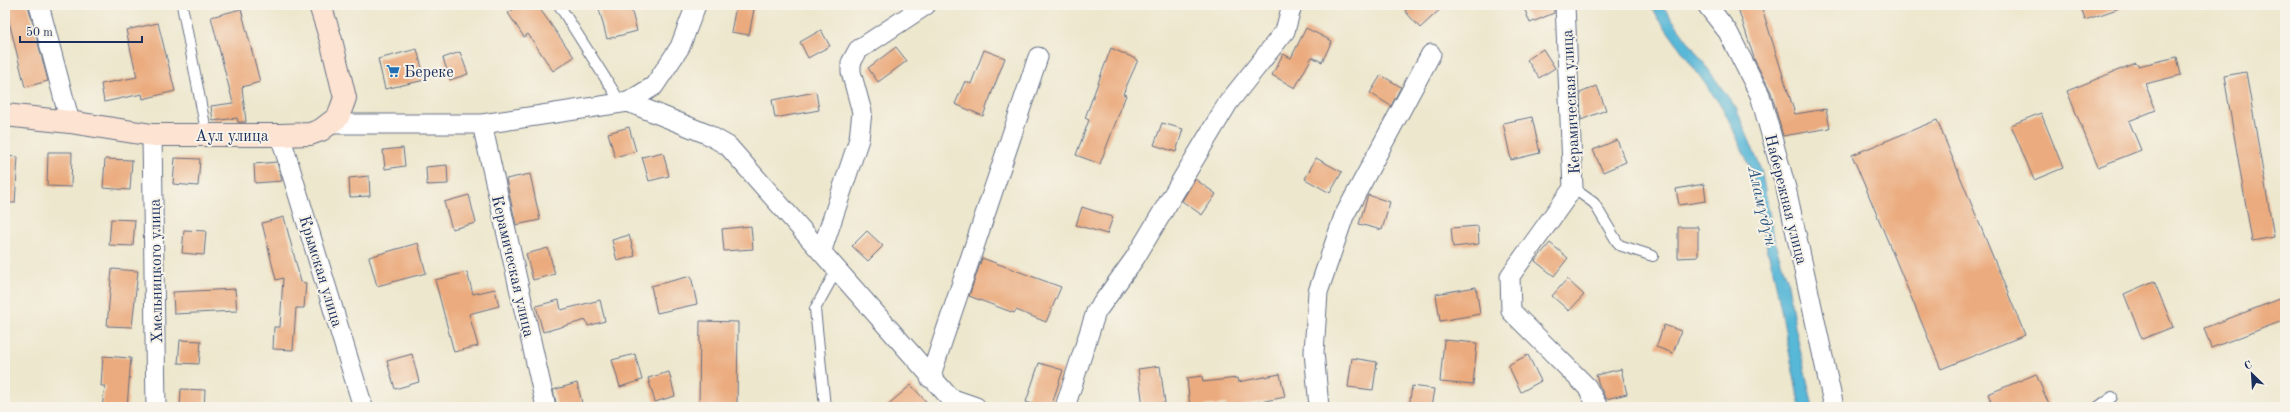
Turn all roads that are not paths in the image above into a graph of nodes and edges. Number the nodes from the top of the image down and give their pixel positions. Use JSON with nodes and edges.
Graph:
{"nodes":[{"id":1,"x":39,"y":5,"type":"edge"},
{"id":2,"x":182,"y":5,"type":"edge"},
{"id":3,"x":320,"y":5,"type":"edge"},
{"id":4,"x":559,"y":5,"type":"edge"},
{"id":5,"x":696,"y":5,"type":"edge"},
{"id":6,"x":926,"y":5,"type":"edge"},
{"id":7,"x":1292,"y":5,"type":"edge"},
{"id":8,"x":1565,"y":5,"type":"edge"},
{"id":9,"x":1707,"y":5,"type":"edge"},
{"id":10,"x":1431,"y":54,"type":"dead end"},
{"id":11,"x":1038,"y":57,"type":"dead end"},
{"id":12,"x":625,"y":103,"type":"junction"},
{"id":13,"x":5,"y":115,"type":"edge"},
{"id":14,"x":70,"y":122,"type":"junction"},
{"id":15,"x":331,"y":124,"type":"junction"},
{"id":16,"x":482,"y":124,"type":"junction"},
{"id":17,"x":152,"y":135,"type":"junction"},
{"id":18,"x":280,"y":135,"type":"junction"},
{"id":19,"x":207,"y":136,"type":"junction"},
{"id":20,"x":1573,"y":188,"type":"junction"},
{"id":21,"x":822,"y":250,"type":"junction"},
{"id":22,"x":1653,"y":256,"type":"dead end"},
{"id":23,"x":836,"y":271,"type":"junction"},
{"id":24,"x":930,"y":378,"type":"junction"},
{"id":25,"x":2112,"y":397,"type":"dead end"},
{"id":26,"x":954,"y":402,"type":"edge"},
{"id":27,"x":156,"y":407,"type":"edge"},
{"id":28,"x":363,"y":407,"type":"edge"},
{"id":29,"x":546,"y":407,"type":"edge"},
{"id":30,"x":825,"y":407,"type":"edge"},
{"id":31,"x":976,"y":407,"type":"edge"},
{"id":32,"x":1064,"y":407,"type":"edge"},
{"id":33,"x":1319,"y":407,"type":"edge"},
{"id":34,"x":1598,"y":407,"type":"edge"},
{"id":35,"x":1834,"y":407,"type":"edge"},
{"id":36,"x":2098,"y":407,"type":"edge"}],
"edges":[{"from":1,"to":14,"type":"street"},
{"from":2,"to":19,"type":"lane"},
{"from":3,"to":15,"type":"main road"},
{"from":4,"to":12,"type":"lane"},
{"from":5,"to":12,"type":"street"},
{"from":6,"to":21,"type":"street"},
{"from":7,"to":32,"type":"street"},
{"from":8,"to":20,"type":"street","name":"Керамическая улица"},
{"from":9,"to":35,"type":"street","name":"Набережная улица"},
{"from":10,"to":33,"type":"street"},
{"from":11,"to":24,"type":"street"},
{"from":12,"to":16,"type":"street"},
{"from":12,"to":21,"type":"street"},
{"from":13,"to":14,"type":"main road","name":"Аул улица"},
{"from":14,"to":17,"type":"main road","name":"Аул улица"},
{"from":15,"to":16,"type":"street"},
{"from":15,"to":18,"type":"main road","name":"Аул улица"},
{"from":16,"to":29,"type":"street","name":"Керамическая улица"},
{"from":17,"to":19,"type":"main road","name":"Аул улица"},
{"from":17,"to":27,"type":"street","name":"Хмельницкого улица"},
{"from":18,"to":19,"type":"main road","name":"Аул улица"},
{"from":18,"to":28,"type":"street","name":"Крымская улица"},
{"from":20,"to":22,"type":"lane"},
{"from":20,"to":34,"type":"street","name":"Керамическая улица"},
{"from":21,"to":23,"type":"street"},
{"from":23,"to":24,"type":"street"},
{"from":23,"to":30,"type":"lane"},
{"from":24,"to":26,"type":"street"},
{"from":25,"to":36,"type":"lane"},
{"from":26,"to":31,"type":"street"}]}
